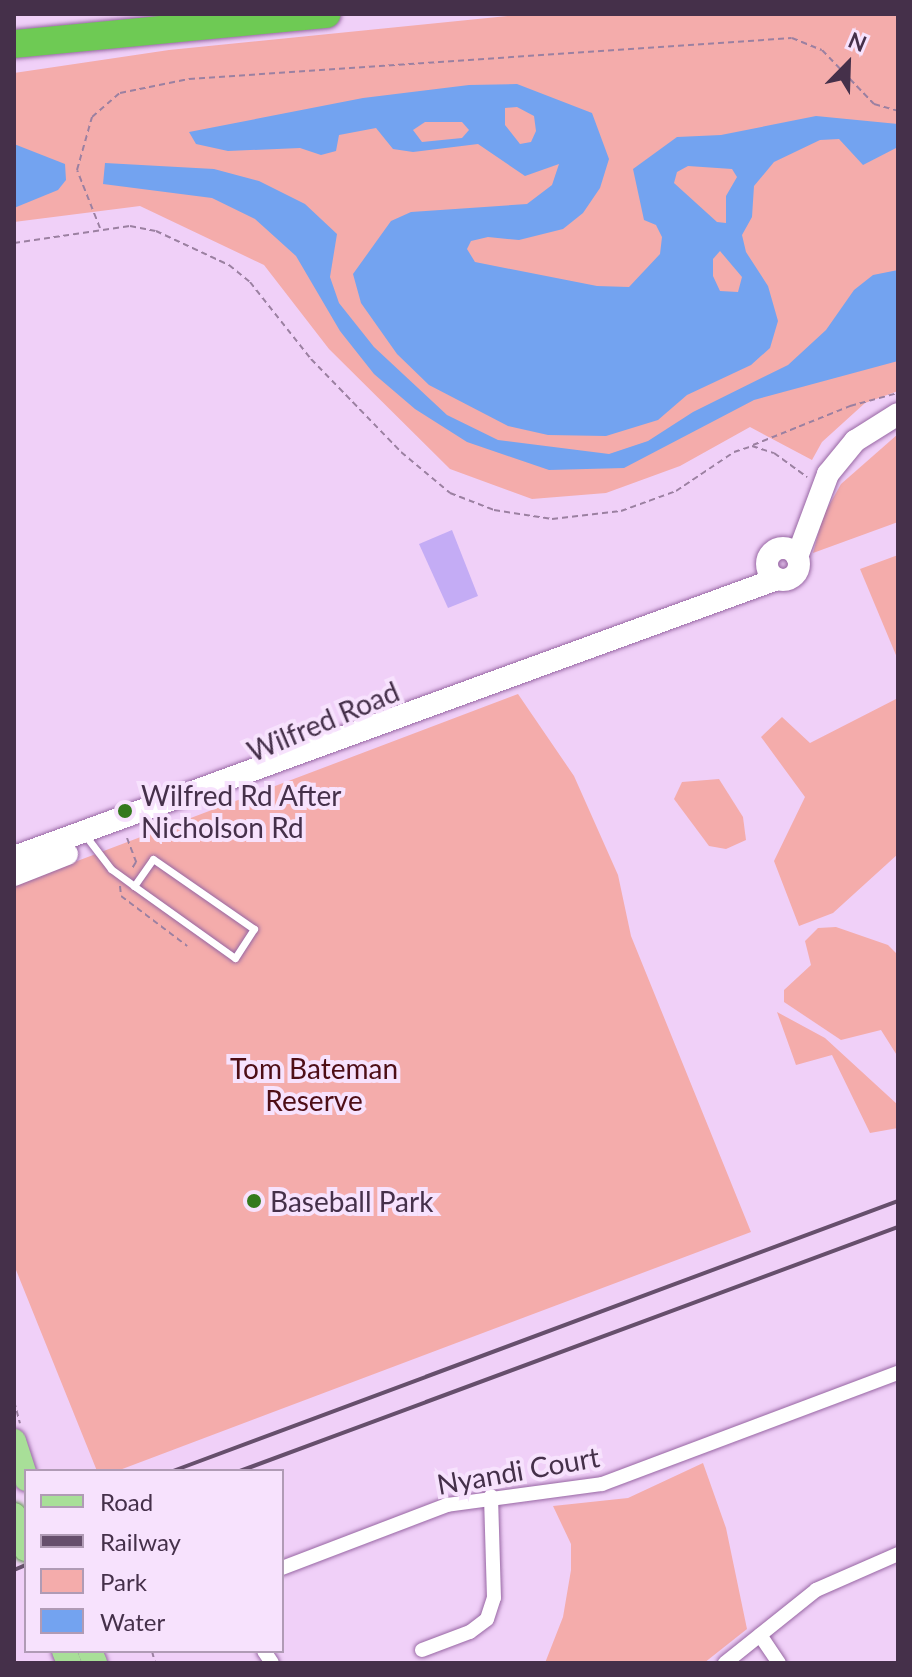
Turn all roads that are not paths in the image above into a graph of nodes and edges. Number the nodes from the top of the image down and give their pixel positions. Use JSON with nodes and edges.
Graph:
{"nodes":[{"id":1,"x":327,"y":14,"type":"edge"},
{"id":2,"x":14,"y":44,"type":"edge"},
{"id":3,"x":898,"y":414,"type":"edge"},
{"id":4,"x":87,"y":839,"type":"junction"},
{"id":5,"x":14,"y":857,"type":"edge"},
{"id":6,"x":14,"y":875,"type":"edge"},
{"id":7,"x":134,"y":886,"type":"junction"},
{"id":8,"x":898,"y":1373,"type":"edge"},
{"id":9,"x":14,"y":1441,"type":"edge"},
{"id":10,"x":24,"y":1473,"type":"edge"},
{"id":11,"x":491,"y":1496,"type":"junction"},
{"id":12,"x":14,"y":1515,"type":"edge"},
{"id":13,"x":24,"y":1543,"type":"edge"},
{"id":14,"x":898,"y":1554,"type":"edge"},
{"id":15,"x":284,"y":1567,"type":"edge"},
{"id":16,"x":760,"y":1635,"type":"junction"},
{"id":17,"x":422,"y":1650,"type":"dead end"},
{"id":18,"x":725,"y":1663,"type":"edge"},
{"id":19,"x":779,"y":1663,"type":"edge"}],
"edges":[{"from":1,"to":2,"type":"highway"},
{"from":3,"to":4,"type":"main road","name":"Wilfred Road"},
{"from":4,"to":5,"type":"main road","name":"Wilfred Road"},
{"from":4,"to":6,"type":"main road","name":"Wilfred Road"},
{"from":4,"to":7,"type":"lane"},
{"from":7,"to":7,"type":"lane"},
{"from":8,"to":11,"type":"street","name":"Nyandi Court"},
{"from":9,"to":10,"type":"main road"},
{"from":11,"to":15,"type":"street","name":"Nyandi Court"},
{"from":11,"to":17,"type":"street"},
{"from":12,"to":13,"type":"main road","bridge":true},
{"from":14,"to":16,"type":"street"},
{"from":16,"to":18,"type":"street"},
{"from":16,"to":19,"type":"street"}]}
